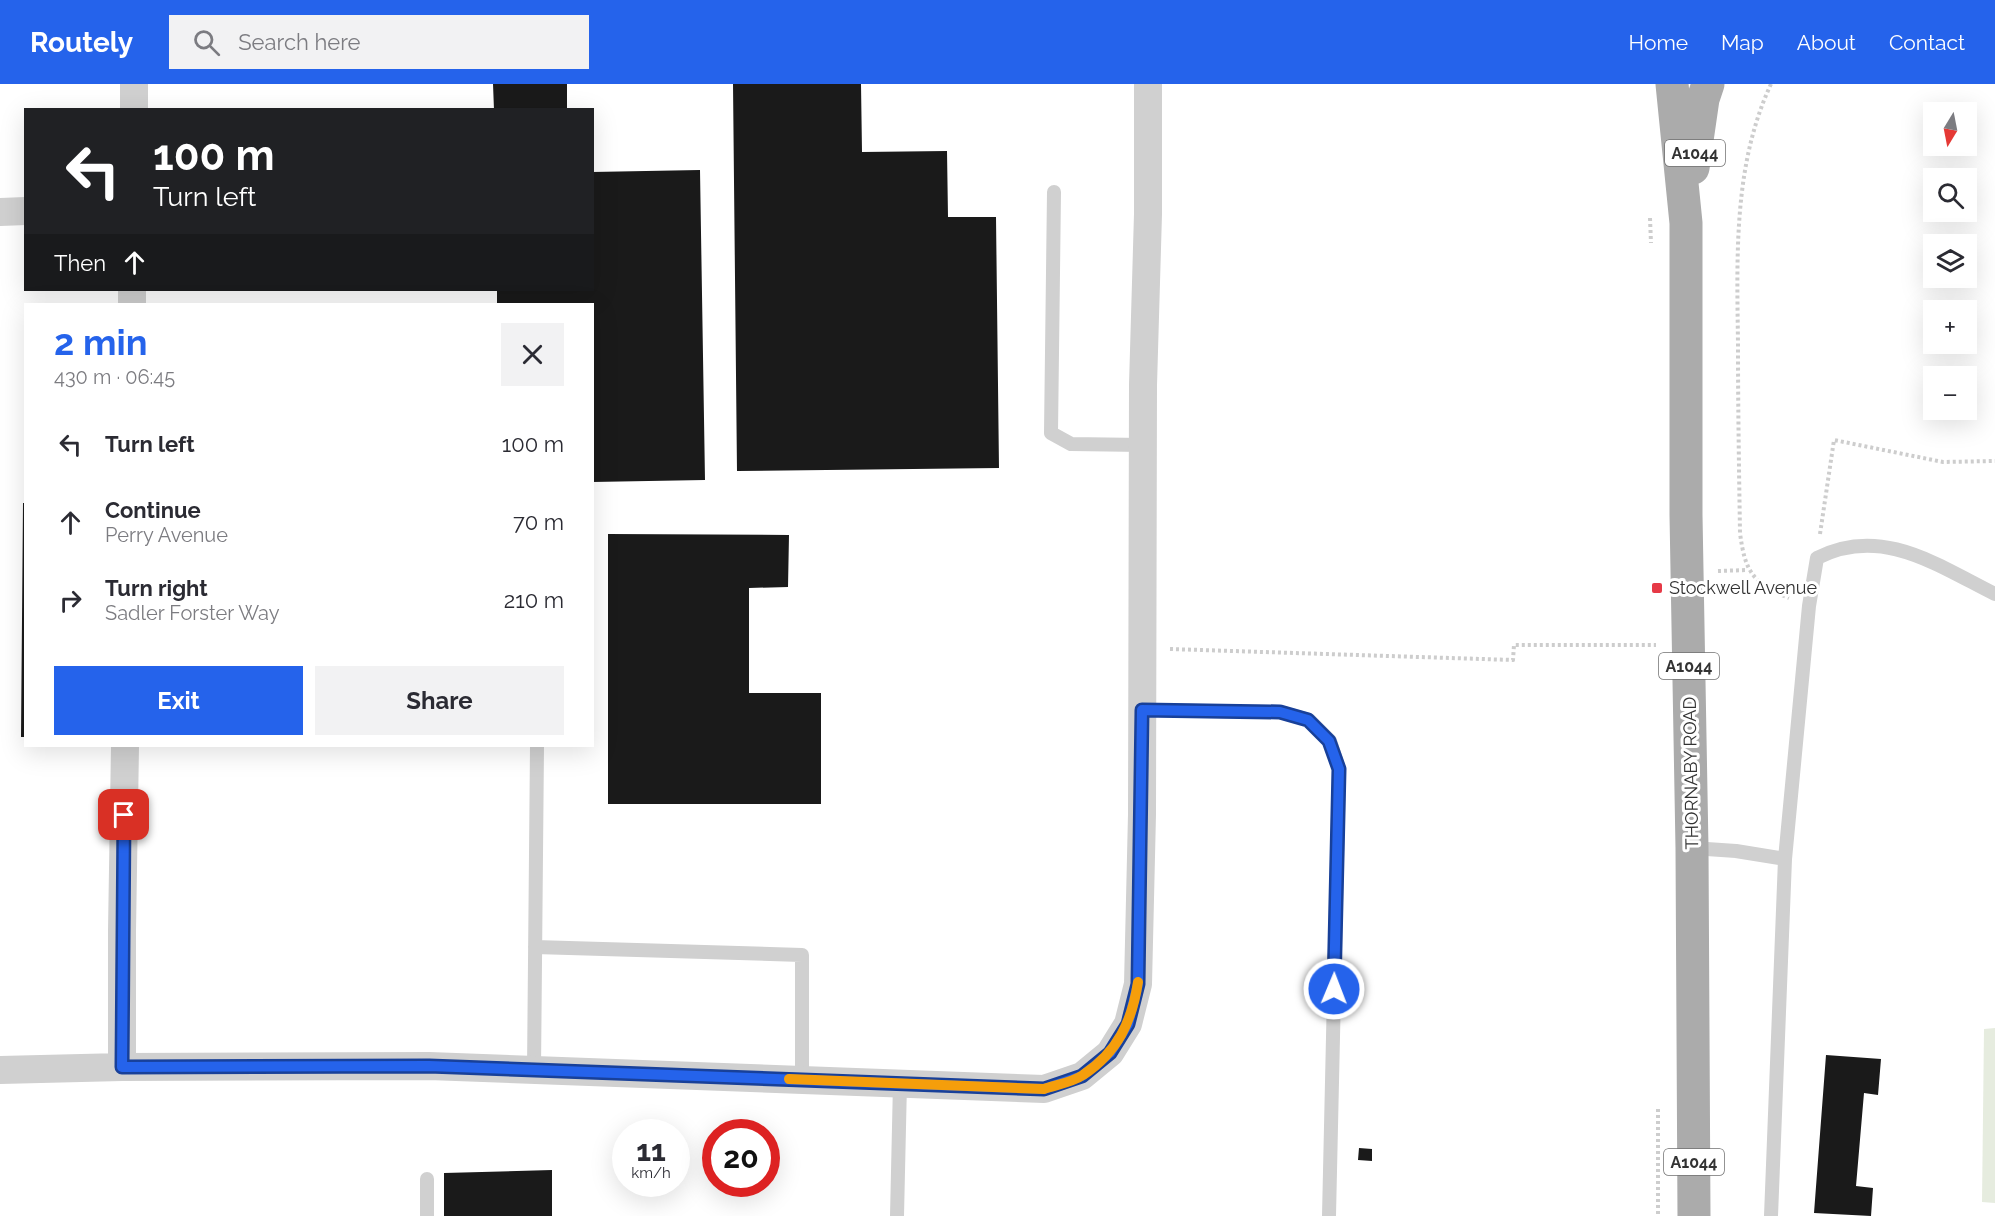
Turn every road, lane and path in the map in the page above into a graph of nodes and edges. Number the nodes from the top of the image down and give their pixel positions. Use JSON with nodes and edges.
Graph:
{"nodes":[{"id":1,"x":134,"y":84,"type":"edge"},
{"id":2,"x":1148,"y":84,"type":"edge"},
{"id":3,"x":1672,"y":84,"type":"edge"},
{"id":4,"x":1708,"y":84,"type":"edge"},
{"id":5,"x":1771,"y":84,"type":"edge"},
{"id":6,"x":134,"y":108,"type":"edge"},
{"id":7,"x":1054,"y":192,"type":"dead end"},
{"id":8,"x":0,"y":212,"type":"edge"},
{"id":9,"x":24,"y":212,"type":"edge"},
{"id":10,"x":1686,"y":223,"type":"junction"},
{"id":11,"x":1143,"y":445,"type":"junction"},
{"id":12,"x":1995,"y":461,"type":"edge"},
{"id":13,"x":1817,"y":558,"type":"junction"},
{"id":14,"x":1995,"y":594,"type":"edge"},
{"id":15,"x":1809,"y":606,"type":"junction"},
{"id":16,"x":1657,"y":645,"type":"dead end"},
{"id":17,"x":1143,"y":648,"type":"junction"},
{"id":18,"x":1142,"y":710,"type":"junction"},
{"id":19,"x":126,"y":747,"type":"edge"},
{"id":20,"x":537,"y":747,"type":"edge"},
{"id":21,"x":1692,"y":848,"type":"junction"},
{"id":22,"x":1785,"y":859,"type":"junction"},
{"id":23,"x":536,"y":947,"type":"junction"},
{"id":24,"x":122,"y":1067,"type":"junction"},
{"id":25,"x":0,"y":1070,"type":"edge"},
{"id":26,"x":534,"y":1070,"type":"junction"},
{"id":27,"x":802,"y":1079,"type":"junction"},
{"id":28,"x":900,"y":1083,"type":"junction"},
{"id":29,"x":427,"y":1179,"type":"dead end"},
{"id":30,"x":427,"y":1216,"type":"edge"},
{"id":31,"x":897,"y":1216,"type":"edge"},
{"id":32,"x":1329,"y":1216,"type":"edge"},
{"id":33,"x":1694,"y":1216,"type":"edge"},
{"id":34,"x":1771,"y":1216,"type":"edge"}],
"edges":[{"from":1,"to":6,"type":"street"},
{"from":2,"to":11,"type":"street"},
{"from":3,"to":10,"type":"main road","name":"THORNABY ROAD","number":"A1044"},
{"from":4,"to":10,"type":"main road","name":"THORNABY ROAD","number":"A1044"},
{"from":5,"to":15,"type":"path"},
{"from":7,"to":11,"type":"lane"},
{"from":8,"to":9,"type":"street"},
{"from":10,"to":21,"type":"main road","name":"THORNABY ROAD","number":"A1044"},
{"from":11,"to":17,"type":"street"},
{"from":12,"to":13,"type":"path"},
{"from":13,"to":14,"type":"lane"},
{"from":13,"to":15,"type":"lane"},
{"from":15,"to":22,"type":"lane"},
{"from":16,"to":17,"type":"path"},
{"from":17,"to":18,"type":"street"},
{"from":18,"to":28,"type":"street"},
{"from":18,"to":32,"type":"lane"},
{"from":19,"to":24,"type":"street"},
{"from":20,"to":23,"type":"lane"},
{"from":21,"to":22,"type":"lane"},
{"from":21,"to":33,"type":"main road","name":"THORNABY ROAD","number":"A1044"},
{"from":22,"to":34,"type":"lane"},
{"from":23,"to":26,"type":"lane"},
{"from":23,"to":27,"type":"lane"},
{"from":24,"to":25,"type":"street"},
{"from":24,"to":26,"type":"street"},
{"from":26,"to":27,"type":"street"},
{"from":27,"to":28,"type":"street"},
{"from":28,"to":31,"type":"lane"},
{"from":29,"to":30,"type":"lane"}]}
